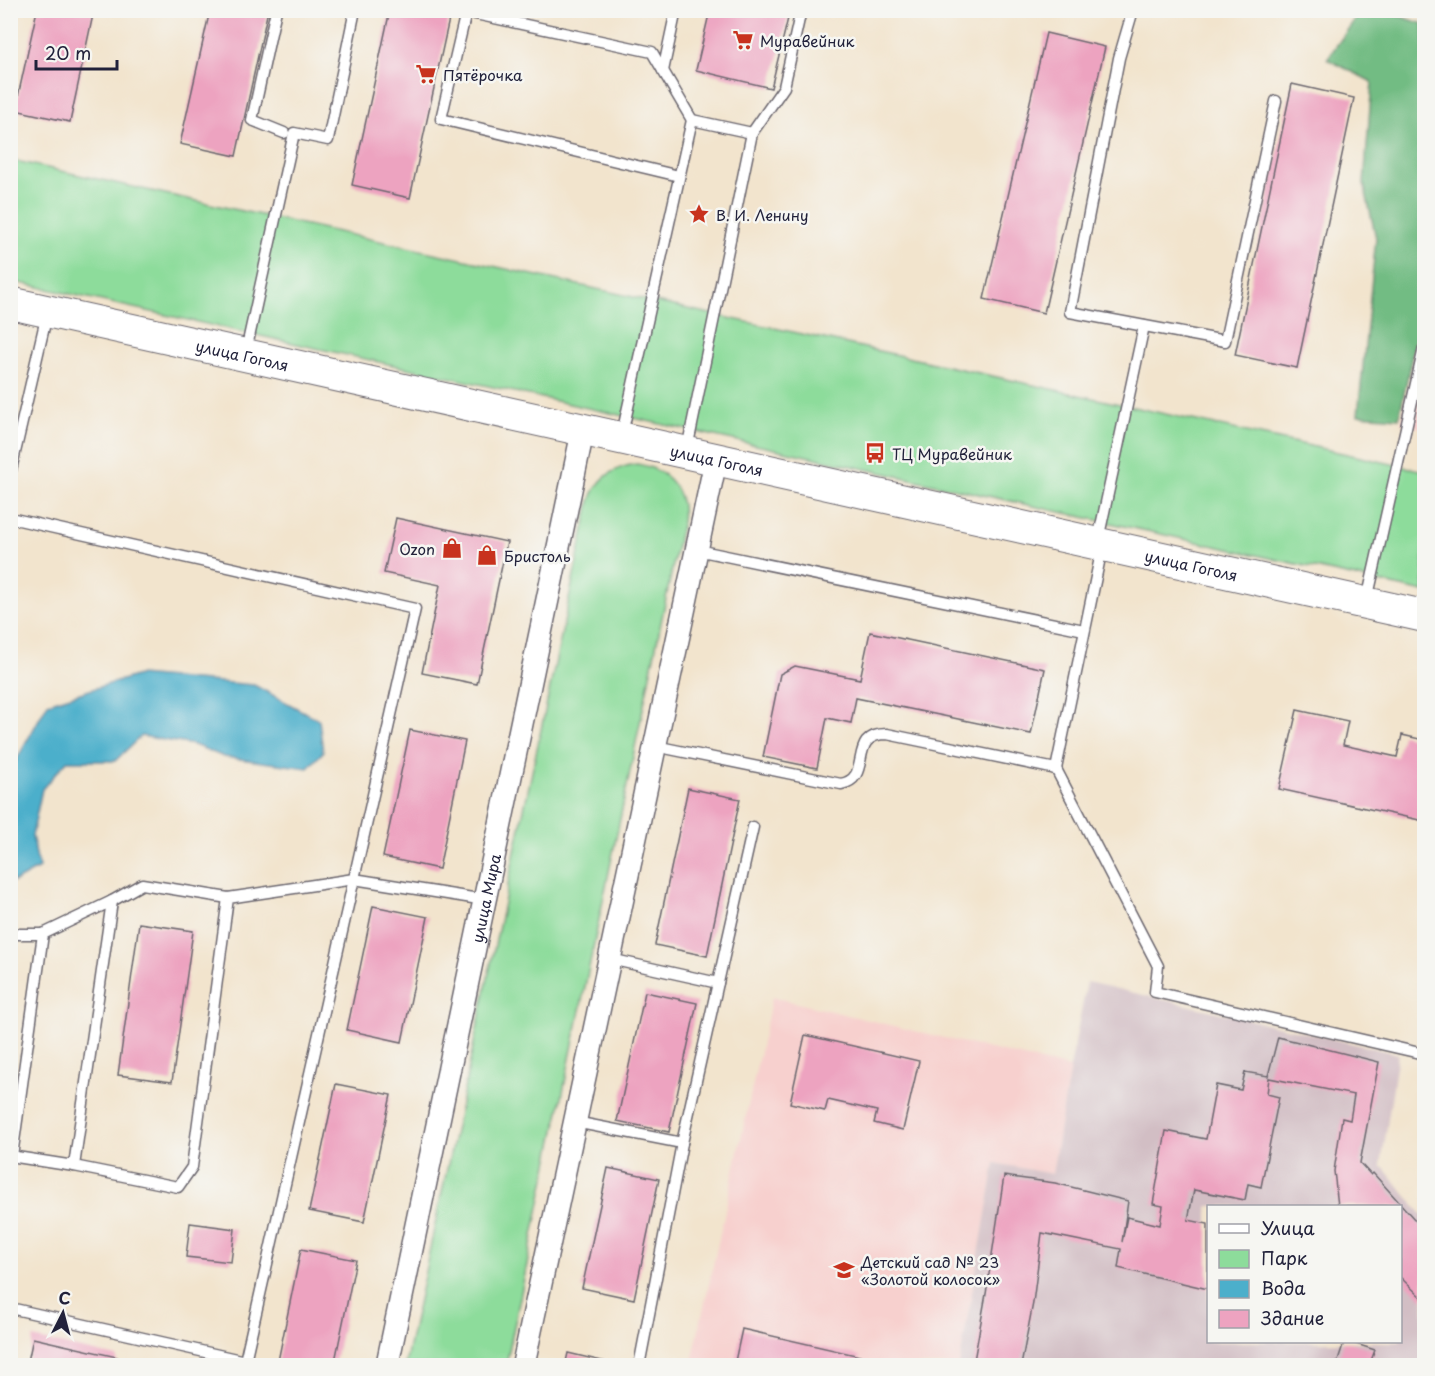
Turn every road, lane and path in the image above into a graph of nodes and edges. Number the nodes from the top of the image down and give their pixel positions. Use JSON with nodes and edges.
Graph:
{"nodes":[{"id":1,"x":12,"y":10,"type":"edge"},
{"id":2,"x":276,"y":10,"type":"edge"},
{"id":3,"x":355,"y":10,"type":"edge"},
{"id":4,"x":676,"y":10,"type":"edge"},
{"id":5,"x":801,"y":10,"type":"edge"},
{"id":6,"x":1133,"y":10,"type":"edge"},
{"id":7,"x":10,"y":18,"type":"edge"},
{"id":8,"x":663,"y":71,"type":"junction"},
{"id":9,"x":1276,"y":101,"type":"dead end"},
{"id":10,"x":692,"y":120,"type":"junction"},
{"id":11,"x":284,"y":133,"type":"dead end"},
{"id":12,"x":752,"y":133,"type":"junction"},
{"id":13,"x":679,"y":176,"type":"junction"},
{"id":14,"x":10,"y":303,"type":"edge"},
{"id":15,"x":47,"y":311,"type":"junction"},
{"id":16,"x":1144,"y":326,"type":"junction"},
{"id":17,"x":1425,"y":348,"type":"edge"},
{"id":18,"x":245,"y":354,"type":"junction"},
{"id":19,"x":583,"y":430,"type":"junction"},
{"id":20,"x":621,"y":438,"type":"junction"},
{"id":21,"x":701,"y":456,"type":"junction"},
{"id":22,"x":10,"y":474,"type":"edge"},
{"id":23,"x":10,"y":518,"type":"edge"},
{"id":24,"x":1100,"y":544,"type":"junction"},
{"id":25,"x":697,"y":550,"type":"junction"},
{"id":26,"x":1367,"y":603,"type":"junction"},
{"id":27,"x":1425,"y":616,"type":"edge"},
{"id":28,"x":1084,"y":630,"type":"junction"},
{"id":29,"x":655,"y":746,"type":"junction"},
{"id":30,"x":1056,"y":769,"type":"junction"},
{"id":31,"x":753,"y":827,"type":"dead end"},
{"id":32,"x":354,"y":879,"type":"junction"},
{"id":33,"x":228,"y":898,"type":"junction"},
{"id":34,"x":485,"y":900,"type":"junction"},
{"id":35,"x":112,"y":901,"type":"junction"},
{"id":36,"x":10,"y":934,"type":"edge"},
{"id":37,"x":44,"y":934,"type":"junction"},
{"id":38,"x":609,"y":959,"type":"junction"},
{"id":39,"x":718,"y":982,"type":"junction"},
{"id":40,"x":1425,"y":1054,"type":"edge"},
{"id":41,"x":575,"y":1122,"type":"junction"},
{"id":42,"x":682,"y":1143,"type":"junction"},
{"id":43,"x":11,"y":1156,"type":"edge"},
{"id":44,"x":74,"y":1166,"type":"junction"},
{"id":45,"x":10,"y":1308,"type":"edge"},
{"id":46,"x":387,"y":1365,"type":"edge"},
{"id":47,"x":523,"y":1365,"type":"edge"},
{"id":48,"x":639,"y":1365,"type":"edge"}],
"edges":[{"from":1,"to":7,"type":"lane"},
{"from":2,"to":11,"type":"lane"},
{"from":3,"to":18,"type":"lane"},
{"from":4,"to":8,"type":"lane"},
{"from":5,"to":12,"type":"lane"},
{"from":6,"to":16,"type":"lane"},
{"from":8,"to":10,"type":"lane"},
{"from":8,"to":13,"type":"lane"},
{"from":9,"to":16,"type":"lane"},
{"from":10,"to":12,"type":"lane"},
{"from":10,"to":13,"type":"lane"},
{"from":12,"to":21,"type":"lane"},
{"from":13,"to":20,"type":"lane"},
{"from":14,"to":15,"type":"main road","name":"улица Гоголя"},
{"from":15,"to":18,"type":"main road","name":"улица Гоголя"},
{"from":15,"to":22,"type":"lane"},
{"from":16,"to":24,"type":"lane"},
{"from":17,"to":26,"type":"lane"},
{"from":18,"to":19,"type":"main road","name":"улица Гоголя"},
{"from":19,"to":20,"type":"main road","name":"улица Гоголя"},
{"from":19,"to":34,"type":"street","name":"улица Мира"},
{"from":20,"to":21,"type":"main road","name":"улица Гоголя"},
{"from":21,"to":24,"type":"main road","name":"улица Гоголя"},
{"from":21,"to":25,"type":"street"},
{"from":23,"to":32,"type":"lane"},
{"from":24,"to":26,"type":"main road","name":"улица Гоголя"},
{"from":24,"to":28,"type":"lane"},
{"from":25,"to":28,"type":"lane"},
{"from":25,"to":29,"type":"street"},
{"from":26,"to":27,"type":"main road","name":"улица Гоголя"},
{"from":28,"to":30,"type":"lane"},
{"from":29,"to":30,"type":"lane"},
{"from":29,"to":38,"type":"street"},
{"from":30,"to":40,"type":"lane"},
{"from":31,"to":39,"type":"lane"},
{"from":32,"to":33,"type":"lane"},
{"from":32,"to":34,"type":"lane"},
{"from":32,"to":45,"type":"lane"},
{"from":33,"to":35,"type":"lane"},
{"from":33,"to":44,"type":"lane"},
{"from":34,"to":46,"type":"street","name":"улица Мира"},
{"from":35,"to":37,"type":"lane"},
{"from":35,"to":44,"type":"lane"},
{"from":36,"to":37,"type":"lane"},
{"from":37,"to":43,"type":"lane"},
{"from":38,"to":39,"type":"lane"},
{"from":38,"to":41,"type":"street"},
{"from":39,"to":42,"type":"lane"},
{"from":41,"to":42,"type":"lane"},
{"from":41,"to":47,"type":"street"},
{"from":42,"to":48,"type":"lane"},
{"from":43,"to":44,"type":"lane"}]}
